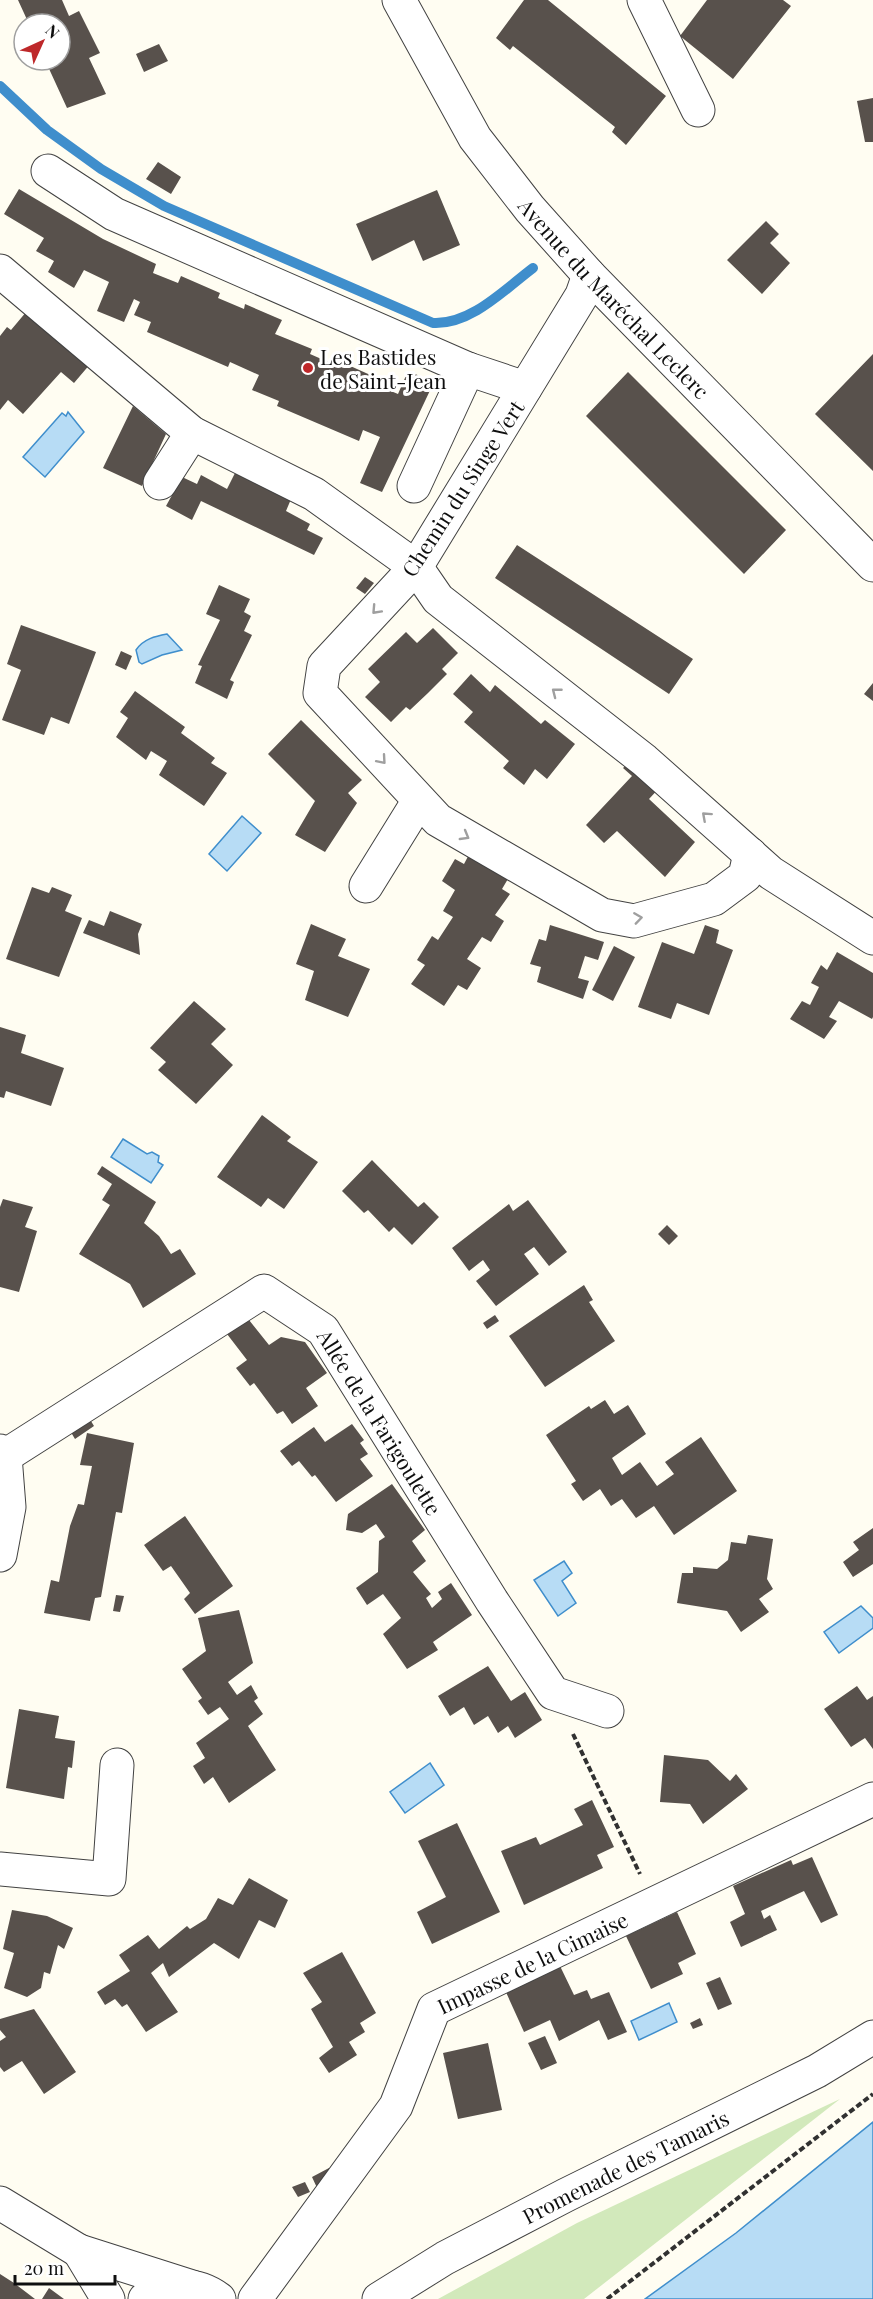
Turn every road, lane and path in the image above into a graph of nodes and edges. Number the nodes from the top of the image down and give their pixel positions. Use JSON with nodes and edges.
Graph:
{"nodes":[{"id":1,"x":399,"y":0,"type":"edge"},
{"id":2,"x":644,"y":0,"type":"edge"},
{"id":3,"x":698,"y":110,"type":"dead end"},
{"id":4,"x":48,"y":171,"type":"dead end"},
{"id":5,"x":0,"y":271,"type":"edge"},
{"id":6,"x":589,"y":275,"type":"junction"},
{"id":7,"x":468,"y":369,"type":"junction"},
{"id":8,"x":525,"y":388,"type":"junction"},
{"id":9,"x":192,"y":433,"type":"junction"},
{"id":10,"x":160,"y":483,"type":"dead end"},
{"id":11,"x":414,"y":486,"type":"dead end"},
{"id":12,"x":873,"y":565,"type":"edge"},
{"id":13,"x":416,"y":567,"type":"junction"},
{"id":14,"x":418,"y":802,"type":"junction"},
{"id":15,"x":750,"y":854,"type":"junction"},
{"id":16,"x":366,"y":886,"type":"dead end"},
{"id":17,"x":873,"y":938,"type":"edge"},
{"id":18,"x":3,"y":1454,"type":"edge"},
{"id":19,"x":0,"y":1555,"type":"edge"},
{"id":20,"x":553,"y":1693,"type":"junction"},
{"id":21,"x":607,"y":1712,"type":"dead end"},
{"id":22,"x":117,"y":1765,"type":"dead end"},
{"id":23,"x":873,"y":1799,"type":"edge"},
{"id":24,"x":0,"y":1869,"type":"edge"},
{"id":25,"x":655,"y":1904,"type":"junction"},
{"id":26,"x":873,"y":2037,"type":"edge"},
{"id":27,"x":873,"y":2094,"type":"edge"},
{"id":28,"x":0,"y":2202,"type":"edge"},
{"id":29,"x":79,"y":2251,"type":"junction"},
{"id":30,"x":205,"y":2293,"type":"edge"},
{"id":31,"x":108,"y":2299,"type":"edge"},
{"id":32,"x":145,"y":2299,"type":"edge"},
{"id":33,"x":255,"y":2299,"type":"edge"},
{"id":34,"x":379,"y":2299,"type":"edge"},
{"id":35,"x":607,"y":2299,"type":"edge"}],
"edges":[{"from":1,"to":6,"type":"street","name":"Avenue du Maréchal Leclerc"},
{"from":2,"to":3,"type":"street"},
{"from":4,"to":7,"type":"street"},
{"from":5,"to":9,"type":"street"},
{"from":6,"to":8,"type":"street","name":"Chemin du Singe Vert"},
{"from":6,"to":12,"type":"street","name":"Avenue du Maréchal Leclerc"},
{"from":7,"to":8,"type":"street"},
{"from":7,"to":11,"type":"street"},
{"from":8,"to":13,"type":"street","name":"Chemin du Singe Vert"},
{"from":9,"to":10,"type":"street"},
{"from":9,"to":13,"type":"street"},
{"from":13,"to":14,"type":"street","name":"Chemin du Singe Vert","one_way":true},
{"from":15,"to":13,"type":"street","one_way":true},
{"from":14,"to":15,"type":"street","one_way":true},
{"from":14,"to":16,"type":"street"},
{"from":15,"to":17,"type":"street"},
{"from":18,"to":19,"type":"street"},
{"from":18,"to":20,"type":"street","name":"Allée de la Farigoulette"},
{"from":20,"to":21,"type":"street"},
{"from":20,"to":25,"type":"path"},
{"from":22,"to":24,"type":"street"},
{"from":23,"to":25,"type":"street","name":"Impasse de la Cimaise"},
{"from":25,"to":33,"type":"street","name":"Impasse de la Cimaise"},
{"from":26,"to":34,"type":"street","name":"Promenade des Tamaris"},
{"from":27,"to":35,"type":"path"},
{"from":28,"to":29,"type":"street"},
{"from":29,"to":30,"type":"street"},
{"from":29,"to":31,"type":"street"},
{"from":30,"to":32,"type":"street"}]}
